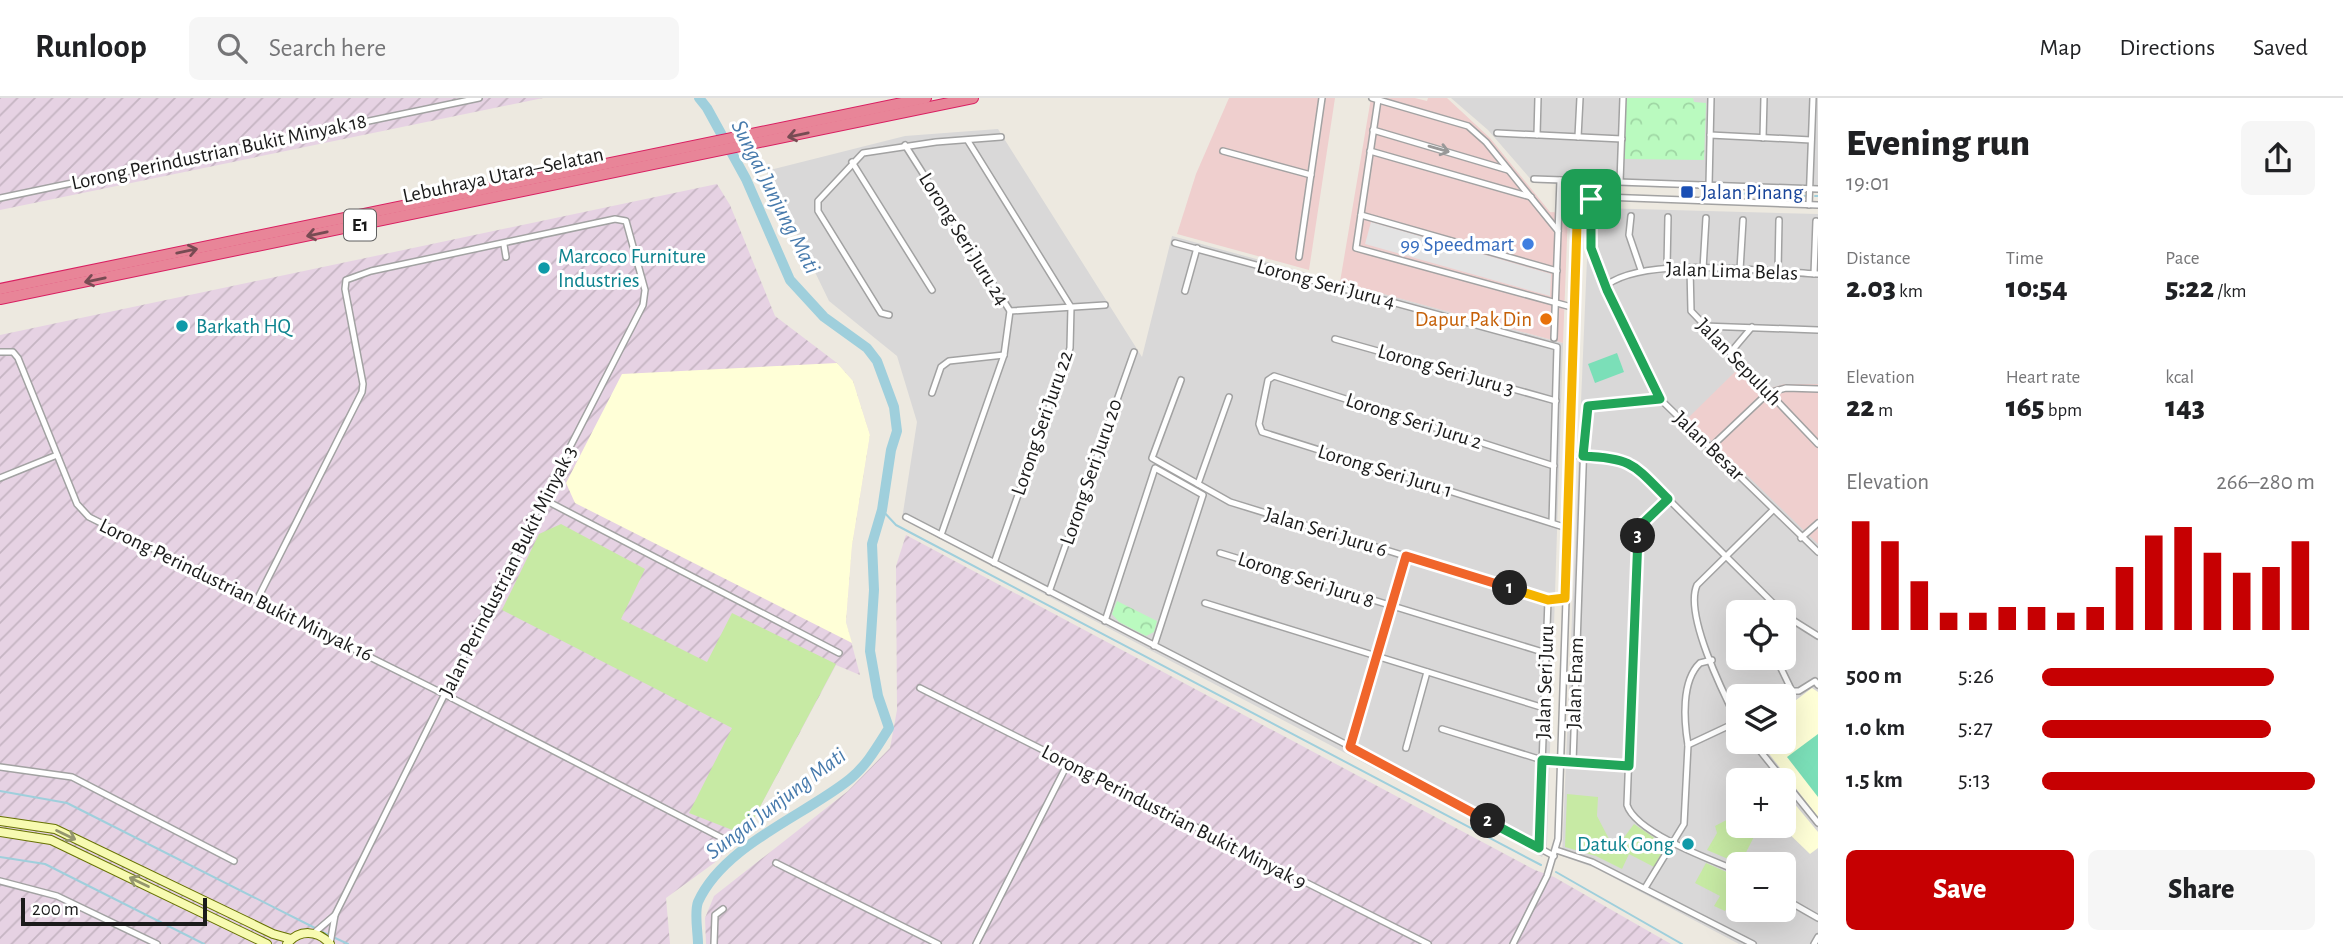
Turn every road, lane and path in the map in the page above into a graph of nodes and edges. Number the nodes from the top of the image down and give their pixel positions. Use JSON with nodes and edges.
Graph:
{"nodes":[{"id":1,"x":479,"y":98,"type":"edge"},
{"id":2,"x":926,"y":98,"type":"edge"},
{"id":3,"x":973,"y":98,"type":"edge"},
{"id":4,"x":1322,"y":98,"type":"edge"},
{"id":5,"x":1538,"y":98,"type":"edge"},
{"id":6,"x":1580,"y":98,"type":"edge"},
{"id":7,"x":1623,"y":98,"type":"edge"},
{"id":8,"x":1711,"y":98,"type":"edge"},
{"id":9,"x":1764,"y":98,"type":"edge"},
{"id":10,"x":1813,"y":98,"type":"edge"},
{"id":11,"x":1375,"y":99,"type":"edge"},
{"id":12,"x":1373,"y":130,"type":"junction"},
{"id":13,"x":1497,"y":134,"type":"dead end"},
{"id":14,"x":1537,"y":135,"type":"junction"},
{"id":15,"x":1710,"y":135,"type":"junction"},
{"id":16,"x":1001,"y":137,"type":"dead end"},
{"id":17,"x":1578,"y":137,"type":"junction"},
{"id":18,"x":1763,"y":138,"type":"junction"},
{"id":19,"x":1622,"y":139,"type":"junction"},
{"id":20,"x":743,"y":140,"type":"junction"},
{"id":21,"x":1811,"y":140,"type":"junction"},
{"id":22,"x":968,"y":141,"type":"junction"},
{"id":23,"x":905,"y":145,"type":"junction"},
{"id":24,"x":1223,"y":151,"type":"dead end"},
{"id":25,"x":1370,"y":151,"type":"junction"},
{"id":26,"x":852,"y":162,"type":"junction"},
{"id":27,"x":1508,"y":170,"type":"junction"},
{"id":28,"x":1311,"y":175,"type":"junction"},
{"id":29,"x":1534,"y":179,"type":"dead end"},
{"id":30,"x":1560,"y":180,"type":"junction"},
{"id":31,"x":1620,"y":182,"type":"junction"},
{"id":32,"x":1709,"y":185,"type":"junction"},
{"id":33,"x":1810,"y":189,"type":"junction"},
{"id":34,"x":1818,"y":189,"type":"edge"},
{"id":35,"x":0,"y":196,"type":"edge"},
{"id":36,"x":1531,"y":197,"type":"junction"},
{"id":37,"x":1591,"y":199,"type":"junction"},
{"id":38,"x":1809,"y":205,"type":"junction"},
{"id":39,"x":1818,"y":205,"type":"edge"},
{"id":40,"x":1559,"y":213,"type":"junction"},
{"id":41,"x":1545,"y":214,"type":"junction"},
{"id":42,"x":1361,"y":215,"type":"junction"},
{"id":43,"x":1631,"y":216,"type":"dead end"},
{"id":44,"x":1668,"y":217,"type":"dead end"},
{"id":45,"x":1706,"y":218,"type":"dead end"},
{"id":46,"x":1743,"y":220,"type":"dead end"},
{"id":47,"x":1779,"y":220,"type":"dead end"},
{"id":48,"x":1816,"y":221,"type":"dead end"},
{"id":49,"x":1559,"y":231,"type":"junction"},
{"id":50,"x":1175,"y":243,"type":"dead end"},
{"id":51,"x":504,"y":245,"type":"junction"},
{"id":52,"x":1197,"y":248,"type":"junction"},
{"id":53,"x":506,"y":257,"type":"dead end"},
{"id":54,"x":1299,"y":257,"type":"dead end"},
{"id":55,"x":1667,"y":267,"type":"junction"},
{"id":56,"x":1690,"y":268,"type":"junction"},
{"id":57,"x":1703,"y":269,"type":"junction"},
{"id":58,"x":1641,"y":270,"type":"junction"},
{"id":59,"x":1557,"y":271,"type":"junction"},
{"id":60,"x":1740,"y":271,"type":"junction"},
{"id":61,"x":1778,"y":272,"type":"junction"},
{"id":62,"x":1816,"y":274,"type":"edge"},
{"id":63,"x":1607,"y":285,"type":"junction"},
{"id":64,"x":0,"y":289,"type":"edge"},
{"id":65,"x":932,"y":290,"type":"dead end"},
{"id":66,"x":1185,"y":291,"type":"dead end"},
{"id":67,"x":0,"y":299,"type":"edge"},
{"id":68,"x":1556,"y":303,"type":"junction"},
{"id":69,"x":1105,"y":305,"type":"dead end"},
{"id":70,"x":1071,"y":307,"type":"junction"},
{"id":71,"x":1575,"y":308,"type":"junction"},
{"id":72,"x":1010,"y":311,"type":"junction"},
{"id":73,"x":889,"y":315,"type":"dead end"},
{"id":74,"x":1703,"y":326,"type":"junction"},
{"id":75,"x":1752,"y":327,"type":"junction"},
{"id":76,"x":1818,"y":330,"type":"edge"},
{"id":77,"x":1554,"y":338,"type":"dead end"},
{"id":78,"x":1335,"y":339,"type":"dead end"},
{"id":79,"x":0,"y":352,"type":"edge"},
{"id":80,"x":1133,"y":352,"type":"dead end"},
{"id":81,"x":1730,"y":353,"type":"junction"},
{"id":82,"x":1004,"y":355,"type":"junction"},
{"id":83,"x":1274,"y":376,"type":"joint"},
{"id":84,"x":1181,"y":380,"type":"dead end"},
{"id":85,"x":1818,"y":389,"type":"edge"},
{"id":86,"x":1768,"y":393,"type":"junction"},
{"id":87,"x":932,"y":394,"type":"dead end"},
{"id":88,"x":1229,"y":397,"type":"dead end"},
{"id":89,"x":1660,"y":399,"type":"junction"},
{"id":90,"x":1556,"y":401,"type":"junction"},
{"id":91,"x":1818,"y":444,"type":"edge"},
{"id":92,"x":1711,"y":447,"type":"junction"},
{"id":93,"x":57,"y":455,"type":"junction"},
{"id":94,"x":1569,"y":455,"type":"junction"},
{"id":95,"x":1583,"y":456,"type":"junction"},
{"id":96,"x":1554,"y":466,"type":"junction"},
{"id":97,"x":0,"y":478,"type":"edge"},
{"id":98,"x":1198,"y":484,"type":"junction"},
{"id":99,"x":543,"y":499,"type":"junction"},
{"id":100,"x":1668,"y":499,"type":"junction"},
{"id":101,"x":1773,"y":510,"type":"junction"},
{"id":102,"x":906,"y":517,"type":"dead end"},
{"id":103,"x":1552,"y":523,"type":"junction"},
{"id":104,"x":1818,"y":523,"type":"edge"},
{"id":105,"x":1567,"y":528,"type":"junction"},
{"id":106,"x":941,"y":535,"type":"junction"},
{"id":107,"x":1801,"y":538,"type":"junction"},
{"id":108,"x":1818,"y":552,"type":"edge"},
{"id":109,"x":1220,"y":553,"type":"dead end"},
{"id":110,"x":1406,"y":556,"type":"junction"},
{"id":111,"x":1726,"y":557,"type":"junction"},
{"id":112,"x":994,"y":563,"type":"junction"},
{"id":113,"x":1049,"y":592,"type":"junction"},
{"id":114,"x":1565,"y":598,"type":"junction"},
{"id":115,"x":257,"y":600,"type":"junction"},
{"id":116,"x":1548,"y":600,"type":"junction"},
{"id":117,"x":1769,"y":600,"type":"edge"},
{"id":118,"x":1205,"y":603,"type":"dead end"},
{"id":119,"x":1391,"y":607,"type":"junction"},
{"id":120,"x":1105,"y":621,"type":"junction"},
{"id":121,"x":1796,"y":622,"type":"edge"},
{"id":122,"x":1818,"y":636,"type":"edge"},
{"id":123,"x":1154,"y":646,"type":"junction"},
{"id":124,"x":839,"y":653,"type":"dead end"},
{"id":125,"x":1546,"y":653,"type":"junction"},
{"id":126,"x":1377,"y":656,"type":"junction"},
{"id":127,"x":1712,"y":660,"type":"junction"},
{"id":128,"x":1782,"y":670,"type":"edge"},
{"id":129,"x":1427,"y":672,"type":"junction"},
{"id":130,"x":1818,"y":685,"type":"edge"},
{"id":131,"x":920,"y":688,"type":"dead end"},
{"id":132,"x":1726,"y":693,"type":"edge"},
{"id":133,"x":446,"y":695,"type":"junction"},
{"id":134,"x":1544,"y":708,"type":"junction"},
{"id":135,"x":1726,"y":728,"type":"edge"},
{"id":136,"x":1442,"y":729,"type":"dead end"},
{"id":137,"x":1688,"y":745,"type":"junction"},
{"id":138,"x":1350,"y":747,"type":"junction"},
{"id":139,"x":1406,"y":748,"type":"dead end"},
{"id":140,"x":1763,"y":754,"type":"edge"},
{"id":141,"x":1542,"y":760,"type":"junction"},
{"id":142,"x":1560,"y":761,"type":"junction"},
{"id":143,"x":1573,"y":762,"type":"junction"},
{"id":144,"x":1068,"y":763,"type":"junction"},
{"id":145,"x":0,"y":766,"type":"edge"},
{"id":146,"x":1629,"y":766,"type":"junction"},
{"id":147,"x":0,"y":821,"type":"edge"},
{"id":148,"x":1818,"y":823,"type":"edge"},
{"id":149,"x":0,"y":832,"type":"edge"},
{"id":150,"x":722,"y":838,"type":"dead end"},
{"id":151,"x":1672,"y":841,"type":"junction"},
{"id":152,"x":1539,"y":848,"type":"junction"},
{"id":153,"x":1555,"y":853,"type":"junction"},
{"id":154,"x":234,"y":861,"type":"dead end"},
{"id":155,"x":776,"y":863,"type":"dead end"},
{"id":156,"x":1726,"y":866,"type":"edge"},
{"id":157,"x":0,"y":881,"type":"edge"},
{"id":158,"x":1645,"y":888,"type":"junction"},
{"id":159,"x":1796,"y":905,"type":"edge"},
{"id":160,"x":723,"y":909,"type":"dead end"},
{"id":161,"x":335,"y":915,"type":"junction"},
{"id":162,"x":1818,"y":918,"type":"edge"},
{"id":163,"x":316,"y":931,"type":"junction"},
{"id":164,"x":1818,"y":937,"type":"edge"},
{"id":165,"x":330,"y":940,"type":"edge"},
{"id":166,"x":289,"y":942,"type":"edge"},
{"id":167,"x":157,"y":944,"type":"edge"},
{"id":168,"x":267,"y":944,"type":"edge"},
{"id":169,"x":714,"y":944,"type":"edge"},
{"id":170,"x":938,"y":944,"type":"edge"},
{"id":171,"x":976,"y":944,"type":"edge"},
{"id":172,"x":1428,"y":944,"type":"edge"},
{"id":173,"x":1513,"y":944,"type":"edge"},
{"id":174,"x":1753,"y":944,"type":"edge"},
{"id":175,"x":1814,"y":944,"type":"edge"}],
"edges":[{"from":1,"to":35,"type":"street","name":"Lorong Perindustrian Bukit Minyak 18"},
{"from":2,"to":20,"type":"highway","name":"Lebuhraya Utara–Selatan","number":"E1"},
{"from":3,"to":20,"type":"highway","name":"Lebuhraya Utara–Selatan","number":"E1","one_way":true},
{"from":4,"to":28,"type":"street"},
{"from":5,"to":14,"type":"street"},
{"from":6,"to":17,"type":"street"},
{"from":7,"to":19,"type":"street"},
{"from":8,"to":15,"type":"street"},
{"from":9,"to":18,"type":"street"},
{"from":10,"to":21,"type":"street"},
{"from":11,"to":12,"type":"street"},
{"from":11,"to":27,"type":"street"},
{"from":12,"to":25,"type":"street"},
{"from":12,"to":27,"type":"street","one_way":true},
{"from":13,"to":14,"type":"street"},
{"from":14,"to":17,"type":"street"},
{"from":15,"to":18,"type":"street"},
{"from":15,"to":32,"type":"street"},
{"from":16,"to":22,"type":"street"},
{"from":17,"to":19,"type":"street"},
{"from":18,"to":21,"type":"street"},
{"from":19,"to":31,"type":"street"},
{"from":64,"to":20,"type":"highway","name":"Lebuhraya Utara–Selatan","number":"E1","one_way":true},
{"from":20,"to":67,"type":"highway","name":"Lebuhraya Utara–Selatan","number":"E1","one_way":true},
{"from":21,"to":33,"type":"street"},
{"from":22,"to":23,"type":"street"},
{"from":22,"to":70,"type":"street"},
{"from":23,"to":26,"type":"street"},
{"from":23,"to":72,"type":"street","name":"Lorong Seri Juru 24"},
{"from":24,"to":28,"type":"street"},
{"from":25,"to":36,"type":"street"},
{"from":25,"to":42,"type":"street"},
{"from":26,"to":65,"type":"street"},
{"from":26,"to":73,"type":"street"},
{"from":27,"to":36,"type":"street"},
{"from":28,"to":54,"type":"street"},
{"from":29,"to":30,"type":"street"},
{"from":30,"to":31,"type":"street"},
{"from":30,"to":40,"type":"street"},
{"from":31,"to":32,"type":"street"},
{"from":32,"to":33,"type":"street"},
{"from":33,"to":34,"type":"street"},
{"from":33,"to":38,"type":"street"},
{"from":36,"to":41,"type":"street"},
{"from":37,"to":38,"type":"street"},
{"from":37,"to":63,"type":"street","name":"Jalan Besar"},
{"from":37,"to":71,"type":"street"},
{"from":38,"to":39,"type":"street"},
{"from":40,"to":41,"type":"street"},
{"from":40,"to":49,"type":"street"},
{"from":41,"to":49,"type":"street"},
{"from":42,"to":59,"type":"street"},
{"from":42,"to":68,"type":"street"},
{"from":43,"to":58,"type":"street"},
{"from":44,"to":55,"type":"street"},
{"from":45,"to":57,"type":"street"},
{"from":46,"to":60,"type":"street"},
{"from":47,"to":61,"type":"street"},
{"from":48,"to":62,"type":"street"},
{"from":49,"to":59,"type":"street"},
{"from":50,"to":52,"type":"street","name":"Lorong Seri Juru 4"},
{"from":51,"to":53,"type":"street"},
{"from":51,"to":99,"type":"street","name":"Jalan Perindustrian Bukit Minyak 3"},
{"from":51,"to":115,"type":"street"},
{"from":52,"to":66,"type":"street"},
{"from":52,"to":90,"type":"street","name":"Lorong Seri Juru 4"},
{"from":55,"to":56,"type":"street","name":"Jalan Lima Belas"},
{"from":55,"to":58,"type":"street","name":"Jalan Lima Belas"},
{"from":56,"to":57,"type":"street","name":"Jalan Lima Belas"},
{"from":56,"to":74,"type":"street","name":"Jalan Sepuluh"},
{"from":57,"to":60,"type":"street","name":"Jalan Lima Belas"},
{"from":58,"to":63,"type":"street","name":"Jalan Lima Belas"},
{"from":59,"to":68,"type":"street"},
{"from":60,"to":61,"type":"street","name":"Jalan Lima Belas"},
{"from":61,"to":62,"type":"street","name":"Jalan Lima Belas"},
{"from":63,"to":89,"type":"street","name":"Jalan Besar"},
{"from":68,"to":71,"type":"street"},
{"from":68,"to":77,"type":"street"},
{"from":69,"to":70,"type":"street"},
{"from":70,"to":72,"type":"street"},
{"from":70,"to":112,"type":"street","name":"Lorong Seri Juru 22"},
{"from":71,"to":94,"type":"street"},
{"from":72,"to":82,"type":"street","name":"Lorong Seri Juru 24"},
{"from":74,"to":75,"type":"street"},
{"from":74,"to":81,"type":"street","name":"Jalan Sepuluh"},
{"from":75,"to":76,"type":"street"},
{"from":75,"to":81,"type":"street"},
{"from":78,"to":90,"type":"street","name":"Lorong Seri Juru 3"},
{"from":79,"to":93,"type":"street","name":"Lorong Perindustrian Bukit Minyak 16"},
{"from":80,"to":113,"type":"street","name":"Lorong Seri Juru 20"},
{"from":81,"to":86,"type":"street","name":"Jalan Sepuluh"},
{"from":82,"to":87,"type":"street"},
{"from":82,"to":106,"type":"street","name":"Lorong Seri Juru 24"},
{"from":83,"to":96,"type":"street","name":"Lorong Seri Juru 2"},
{"from":83,"to":103,"type":"street","name":"Lorong Seri Juru 1"},
{"from":84,"to":98,"type":"street","name":"Jalan Seri Juru 6"},
{"from":85,"to":86,"type":"street"},
{"from":86,"to":91,"type":"street","name":"Jalan Sepuluh"},
{"from":86,"to":92,"type":"street"},
{"from":88,"to":98,"type":"street"},
{"from":89,"to":92,"type":"street","name":"Jalan Besar"},
{"from":89,"to":95,"type":"street","name":"Jalan Enam"},
{"from":90,"to":96,"type":"street"},
{"from":92,"to":101,"type":"street","name":"Jalan Besar"},
{"from":93,"to":97,"type":"street"},
{"from":93,"to":115,"type":"street","name":"Lorong Perindustrian Bukit Minyak 16"},
{"from":94,"to":95,"type":"street"},
{"from":94,"to":105,"type":"street"},
{"from":95,"to":100,"type":"street"},
{"from":95,"to":143,"type":"street","name":"Jalan Enam"},
{"from":96,"to":103,"type":"street"},
{"from":98,"to":110,"type":"street","name":"Jalan Seri Juru 6"},
{"from":99,"to":124,"type":"street"},
{"from":99,"to":133,"type":"street","name":"Jalan Perindustrian Bukit Minyak 3"},
{"from":100,"to":111,"type":"street"},
{"from":100,"to":146,"type":"street"},
{"from":101,"to":107,"type":"street","name":"Jalan Besar"},
{"from":101,"to":111,"type":"street"},
{"from":102,"to":106,"type":"street"},
{"from":103,"to":105,"type":"street","name":"Lorong Seri Juru 1"},
{"from":104,"to":107,"type":"street"},
{"from":105,"to":114,"type":"street"},
{"from":106,"to":112,"type":"street"},
{"from":107,"to":108,"type":"street","name":"Jalan Besar"},
{"from":109,"to":119,"type":"street","name":"Lorong Seri Juru 8"},
{"from":110,"to":116,"type":"street","name":"Jalan Seri Juru 6"},
{"from":110,"to":119,"type":"street"},
{"from":111,"to":117,"type":"street"},
{"from":111,"to":127,"type":"street"},
{"from":112,"to":113,"type":"street"},
{"from":113,"to":120,"type":"street"},
{"from":114,"to":116,"type":"street"},
{"from":114,"to":142,"type":"street"},
{"from":115,"to":133,"type":"street","name":"Lorong Perindustrian Bukit Minyak 16"},
{"from":116,"to":125,"type":"street","name":"Jalan Seri Juru"},
{"from":118,"to":126,"type":"street"},
{"from":119,"to":125,"type":"street","name":"Lorong Seri Juru 8"},
{"from":119,"to":126,"type":"street"},
{"from":120,"to":123,"type":"street"},
{"from":120,"to":123,"type":"street"},
{"from":121,"to":122,"type":"street"},
{"from":123,"to":138,"type":"street"},
{"from":125,"to":134,"type":"street","name":"Jalan Seri Juru"},
{"from":126,"to":129,"type":"street"},
{"from":126,"to":138,"type":"street"},
{"from":127,"to":132,"type":"street"},
{"from":127,"to":137,"type":"street"},
{"from":128,"to":130,"type":"street"},
{"from":129,"to":134,"type":"street"},
{"from":129,"to":139,"type":"street"},
{"from":131,"to":144,"type":"street","name":"Lorong Perindustrian Bukit Minyak 9"},
{"from":133,"to":150,"type":"street","name":"Lorong Perindustrian Bukit Minyak 16"},
{"from":133,"to":161,"type":"street","name":"Jalan Perindustrian Bukit Minyak 3"},
{"from":134,"to":141,"type":"street","name":"Jalan Seri Juru"},
{"from":135,"to":137,"type":"street"},
{"from":136,"to":141,"type":"street"},
{"from":137,"to":151,"type":"street"},
{"from":138,"to":152,"type":"street"},
{"from":140,"to":148,"type":"street"},
{"from":141,"to":142,"type":"street"},
{"from":141,"to":152,"type":"street","name":"Jalan Seri Juru"},
{"from":142,"to":143,"type":"street"},
{"from":142,"to":153,"type":"street"},
{"from":143,"to":146,"type":"street"},
{"from":144,"to":171,"type":"street"},
{"from":144,"to":172,"type":"street","name":"Lorong Perindustrian Bukit Minyak 9"},
{"from":145,"to":154,"type":"street"},
{"from":146,"to":151,"type":"street"},
{"from":147,"to":166,"type":"main road","one_way":true},
{"from":168,"to":149,"type":"main road","one_way":true},
{"from":151,"to":156,"type":"street"},
{"from":151,"to":158,"type":"street"},
{"from":152,"to":153,"type":"street"},
{"from":153,"to":158,"type":"street"},
{"from":153,"to":173,"type":"street"},
{"from":155,"to":170,"type":"street"},
{"from":157,"to":167,"type":"street"},
{"from":158,"to":174,"type":"street"},
{"from":159,"to":162,"type":"street"},
{"from":160,"to":169,"type":"street"},
{"from":161,"to":163,"type":"street"},
{"from":161,"to":165,"type":"street"},
{"from":163,"to":165,"type":"main road"},
{"from":163,"to":166,"type":"main road"},
{"from":164,"to":175,"type":"street"}]}
